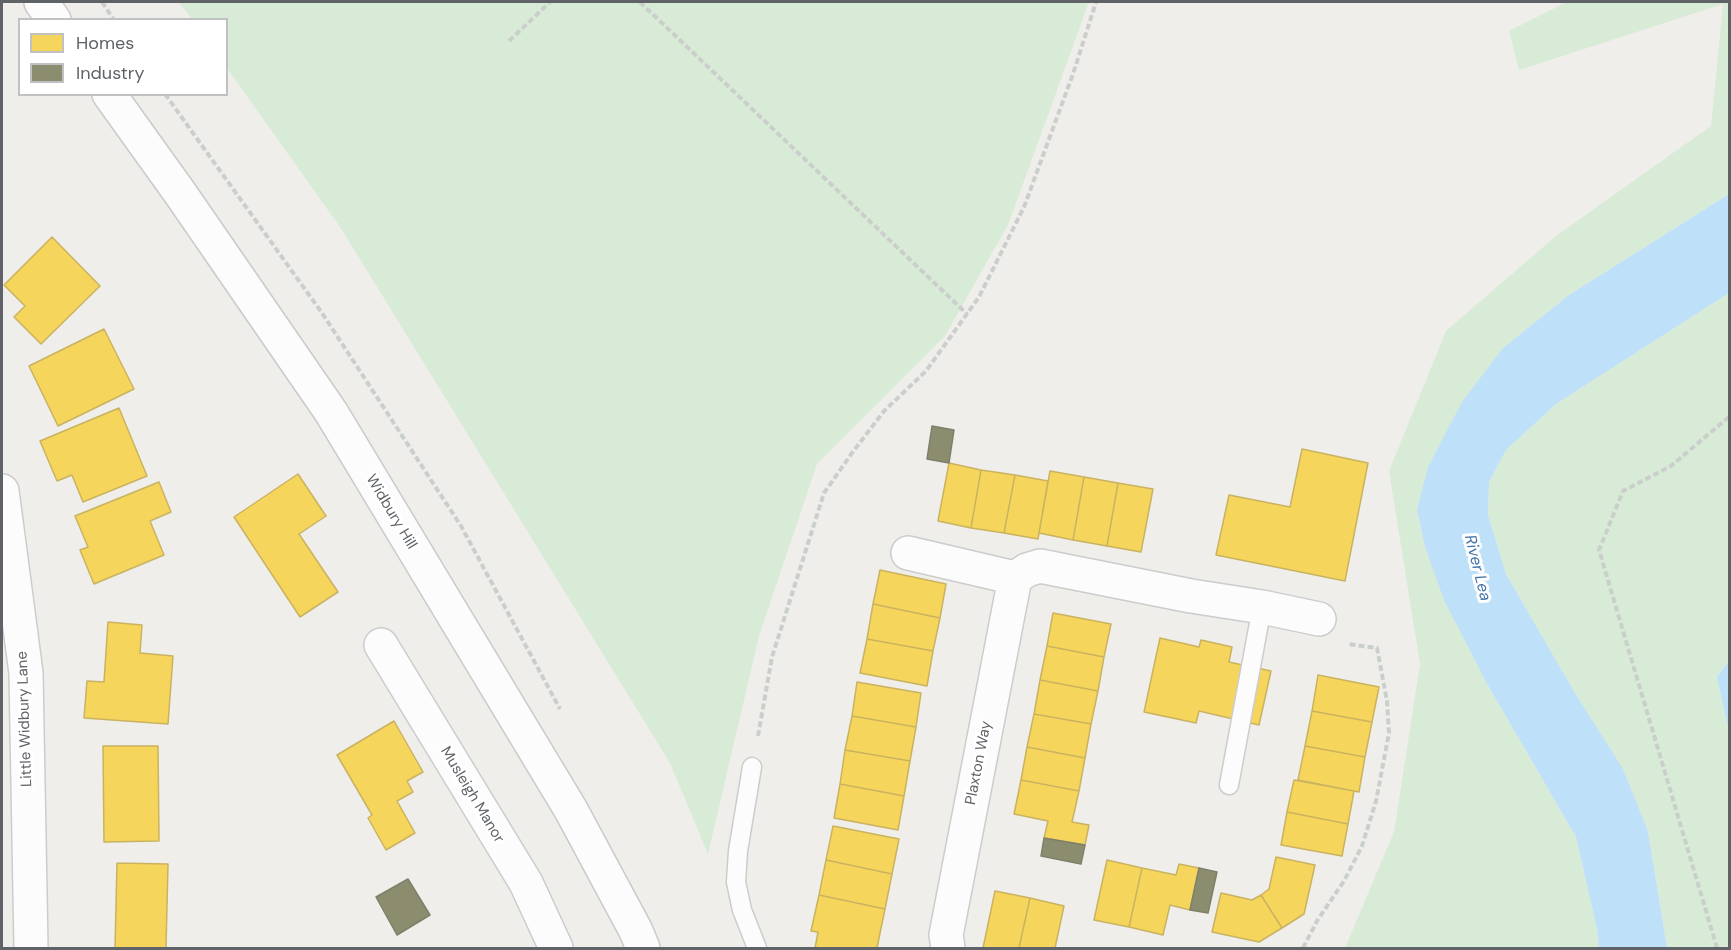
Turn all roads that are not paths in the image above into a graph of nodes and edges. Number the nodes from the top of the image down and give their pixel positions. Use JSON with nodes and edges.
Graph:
{"nodes":[{"id":1,"x":41,"y":2,"type":"edge"},
{"id":2,"x":53,"y":18,"type":"edge"},
{"id":3,"x":110,"y":96,"type":"edge"},
{"id":4,"x":2,"y":491,"type":"edge"},
{"id":5,"x":908,"y":553,"type":"dead end"},
{"id":6,"x":8,"y":567,"type":"edge"},
{"id":7,"x":1015,"y":578,"type":"junction"},
{"id":8,"x":1262,"y":607,"type":"junction"},
{"id":9,"x":1319,"y":619,"type":"road end"},
{"id":10,"x":381,"y":645,"type":"dead end"},
{"id":11,"x":752,"y":767,"type":"road end"},
{"id":12,"x":1230,"y":785,"type":"dead end"},
{"id":13,"x":31,"y":948,"type":"edge"},
{"id":14,"x":556,"y":948,"type":"edge"},
{"id":15,"x":643,"y":948,"type":"edge"},
{"id":16,"x":757,"y":948,"type":"edge"},
{"id":17,"x":948,"y":948,"type":"edge"}],
"edges":[{"from":1,"to":2,"type":"street"},
{"from":3,"to":15,"type":"street","name":"Widbury Hill"},
{"from":4,"to":6,"type":"street","name":"Little Widbury Lane"},
{"from":5,"to":7,"type":"street"},
{"from":6,"to":13,"type":"street","name":"Little Widbury Lane"},
{"from":7,"to":8,"type":"street"},
{"from":7,"to":17,"type":"street","name":"Plaxton Way"},
{"from":8,"to":9,"type":"street"},
{"from":8,"to":12,"type":"lane"},
{"from":10,"to":14,"type":"street","name":"Musleigh Manor"},
{"from":11,"to":16,"type":"lane"}]}
